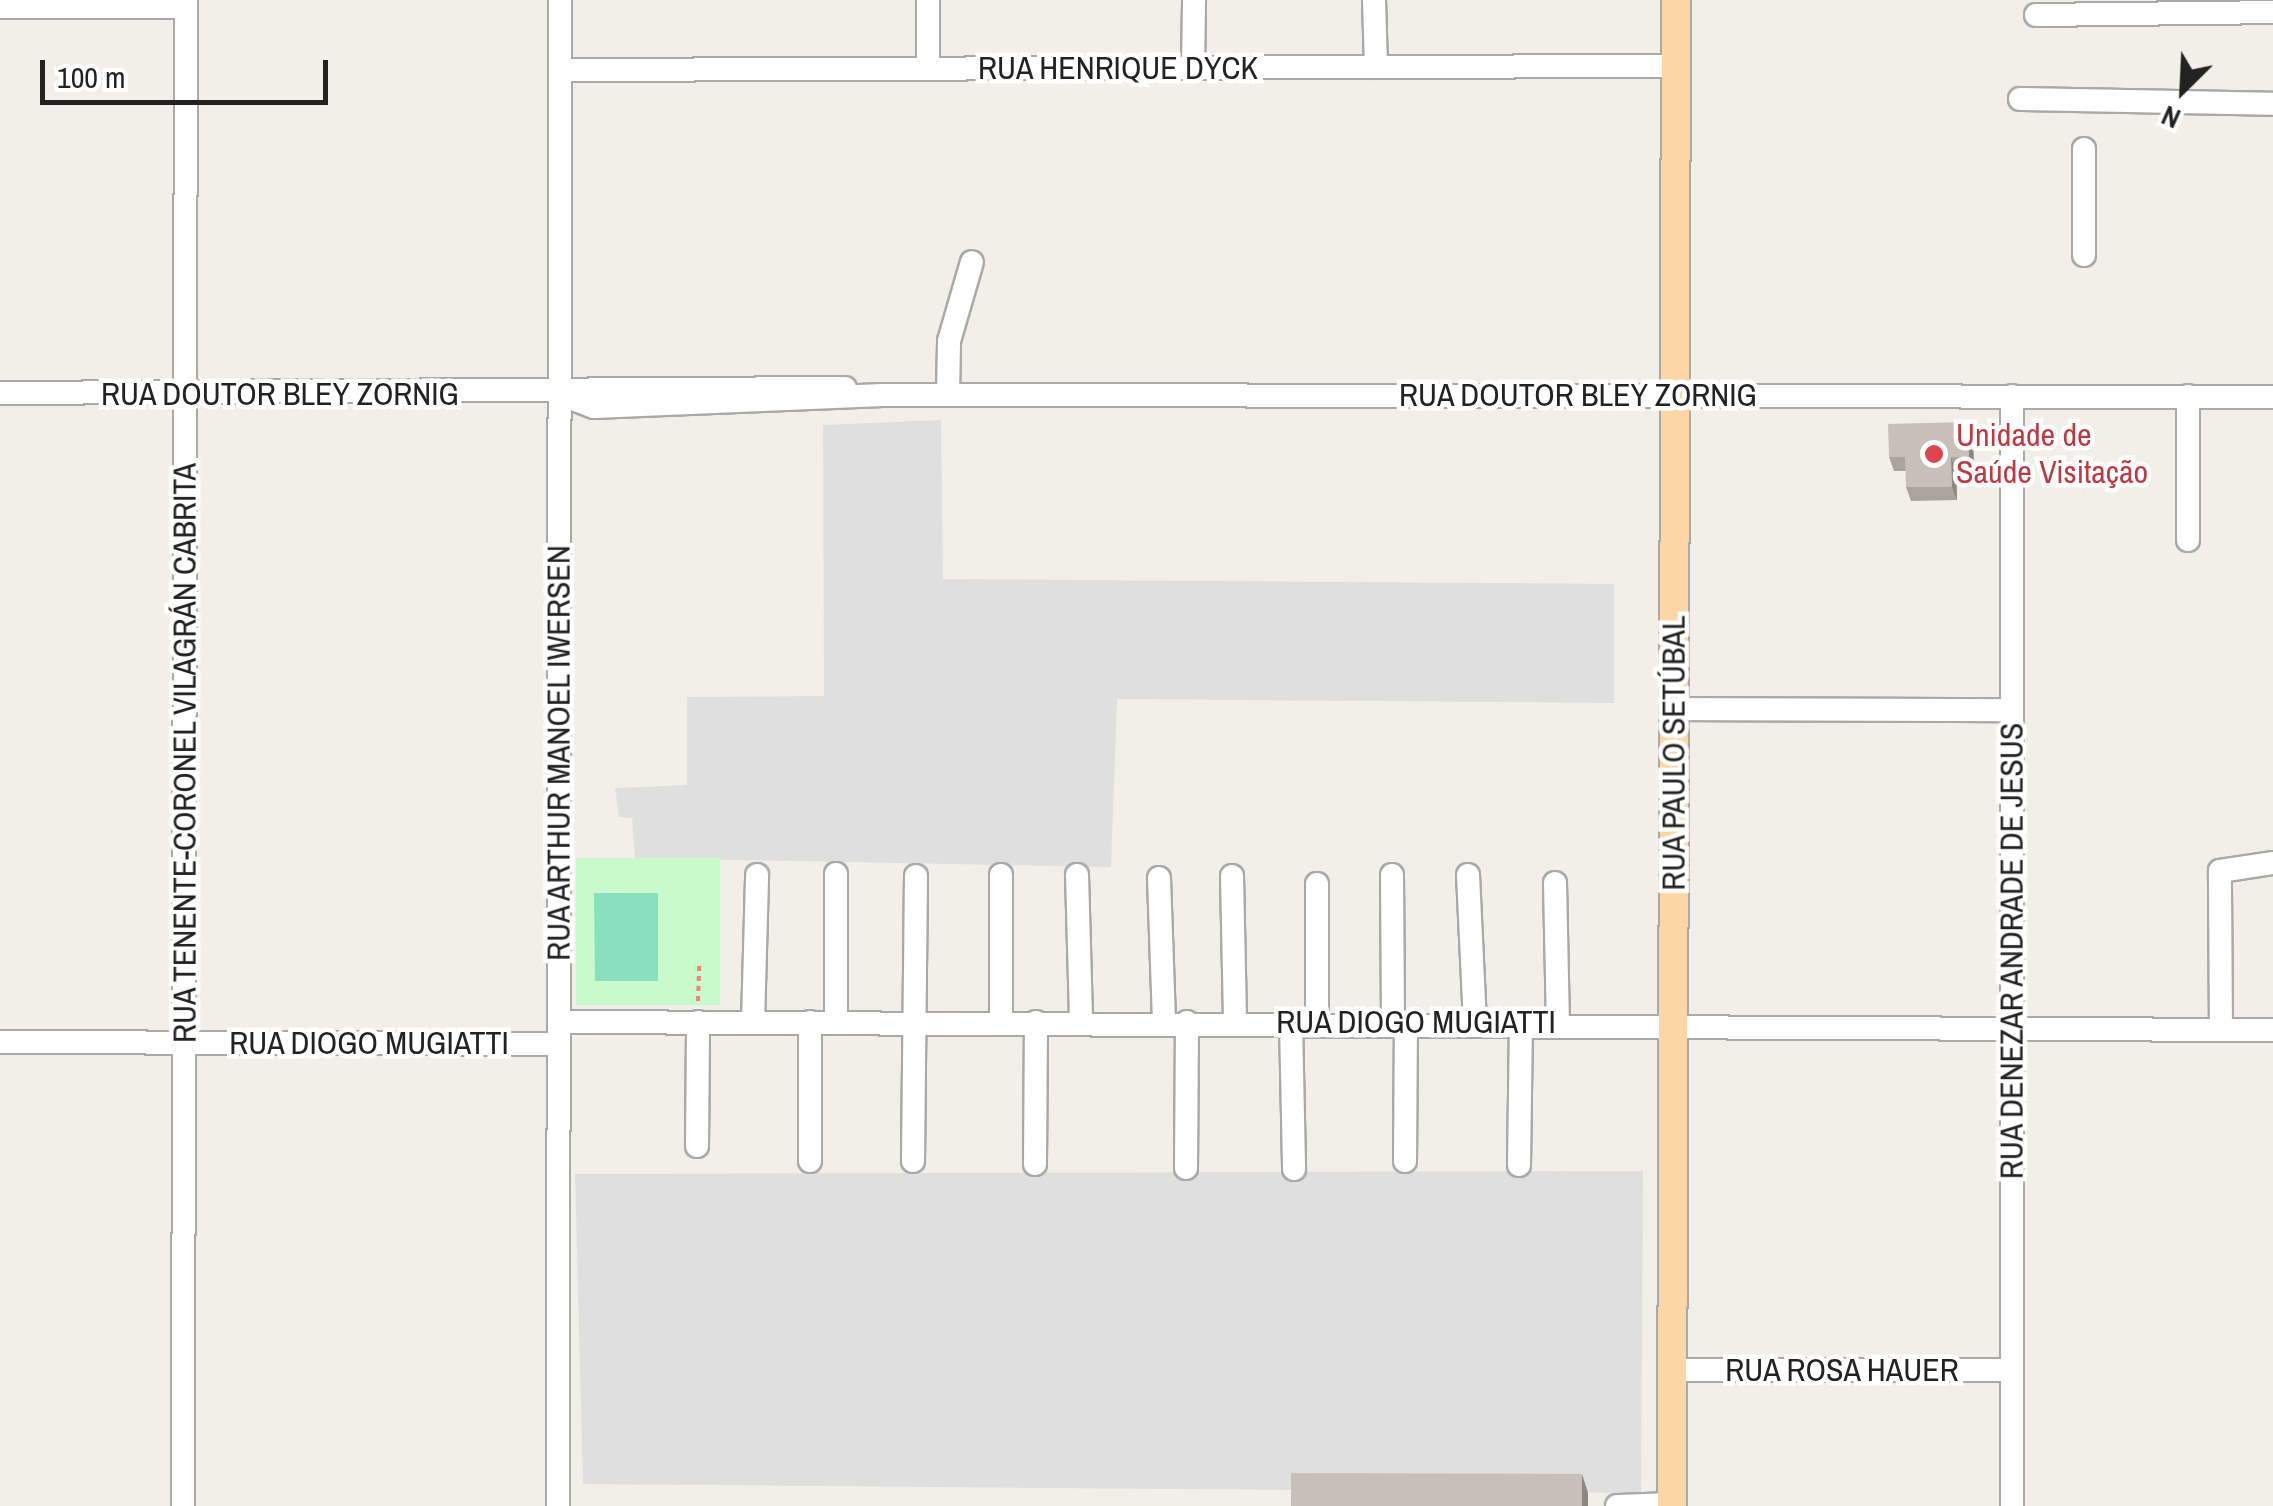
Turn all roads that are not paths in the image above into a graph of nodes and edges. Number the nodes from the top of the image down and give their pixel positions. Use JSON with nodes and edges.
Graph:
{"nodes":[{"id":1,"x":560,"y":0,"type":"edge"},
{"id":2,"x":928,"y":0,"type":"edge"},
{"id":3,"x":1194,"y":0,"type":"edge"},
{"id":4,"x":1374,"y":0,"type":"edge"},
{"id":5,"x":1676,"y":0,"type":"edge"},
{"id":6,"x":186,"y":3,"type":"edge"},
{"id":7,"x":0,"y":7,"type":"edge"},
{"id":8,"x":2273,"y":12,"type":"edge"},
{"id":9,"x":2036,"y":15,"type":"dead end"},
{"id":10,"x":1676,"y":66,"type":"junction"},
{"id":11,"x":1376,"y":67,"type":"junction"},
{"id":12,"x":928,"y":68,"type":"junction"},
{"id":13,"x":1193,"y":68,"type":"junction"},
{"id":14,"x":560,"y":70,"type":"junction"},
{"id":15,"x":2020,"y":100,"type":"dead end"},
{"id":16,"x":2273,"y":104,"type":"edge"},
{"id":17,"x":2084,"y":149,"type":"dead end"},
{"id":18,"x":2084,"y":255,"type":"dead end"},
{"id":19,"x":972,"y":262,"type":"dead end"},
{"id":20,"x":0,"y":394,"type":"edge"},
{"id":21,"x":185,"y":394,"type":"junction"},
{"id":22,"x":560,"y":394,"type":"junction"},
{"id":23,"x":948,"y":394,"type":"junction"},
{"id":24,"x":1675,"y":396,"type":"junction"},
{"id":25,"x":2012,"y":396,"type":"junction"},
{"id":26,"x":2188,"y":396,"type":"junction"},
{"id":27,"x":2273,"y":396,"type":"edge"},
{"id":28,"x":2188,"y":540,"type":"dead end"},
{"id":29,"x":1674,"y":709,"type":"junction"},
{"id":30,"x":2012,"y":710,"type":"junction"},
{"id":31,"x":2273,"y":863,"type":"edge"},
{"id":32,"x":836,"y":874,"type":"dead end"},
{"id":33,"x":1001,"y":875,"type":"dead end"},
{"id":34,"x":1077,"y":875,"type":"dead end"},
{"id":35,"x":1392,"y":875,"type":"dead end"},
{"id":36,"x":1468,"y":875,"type":"dead end"},
{"id":37,"x":757,"y":876,"type":"dead end"},
{"id":38,"x":916,"y":876,"type":"dead end"},
{"id":39,"x":1232,"y":876,"type":"dead end"},
{"id":40,"x":1158,"y":878,"type":"dead end"},
{"id":41,"x":1555,"y":883,"type":"dead end"},
{"id":42,"x":1317,"y":884,"type":"dead end"},
{"id":43,"x":698,"y":1022,"type":"junction"},
{"id":44,"x":753,"y":1022,"type":"junction"},
{"id":45,"x":810,"y":1022,"type":"junction"},
{"id":46,"x":836,"y":1022,"type":"junction"},
{"id":47,"x":914,"y":1022,"type":"junction"},
{"id":48,"x":1001,"y":1022,"type":"junction"},
{"id":49,"x":1036,"y":1022,"type":"junction"},
{"id":50,"x":1081,"y":1022,"type":"junction"},
{"id":51,"x":1175,"y":1022,"type":"junction"},
{"id":52,"x":1235,"y":1022,"type":"junction"},
{"id":53,"x":1292,"y":1022,"type":"junction"},
{"id":54,"x":1317,"y":1022,"type":"junction"},
{"id":55,"x":1400,"y":1022,"type":"junction"},
{"id":56,"x":1475,"y":1022,"type":"junction"},
{"id":57,"x":1521,"y":1022,"type":"junction"},
{"id":58,"x":1558,"y":1022,"type":"junction"},
{"id":59,"x":1673,"y":1022,"type":"junction"},
{"id":60,"x":2012,"y":1030,"type":"junction"},
{"id":61,"x":2221,"y":1030,"type":"junction"},
{"id":62,"x":2273,"y":1030,"type":"edge"},
{"id":63,"x":559,"y":1033,"type":"junction"},
{"id":64,"x":0,"y":1042,"type":"edge"},
{"id":65,"x":184,"y":1043,"type":"junction"},
{"id":66,"x":697,"y":1146,"type":"dead end"},
{"id":67,"x":810,"y":1161,"type":"dead end"},
{"id":68,"x":913,"y":1161,"type":"dead end"},
{"id":69,"x":1405,"y":1162,"type":"dead end"},
{"id":70,"x":1035,"y":1164,"type":"dead end"},
{"id":71,"x":1519,"y":1165,"type":"dead end"},
{"id":72,"x":1186,"y":1168,"type":"dead end"},
{"id":73,"x":1294,"y":1169,"type":"dead end"},
{"id":74,"x":1672,"y":1370,"type":"junction"},
{"id":75,"x":2012,"y":1370,"type":"junction"},
{"id":76,"x":1672,"y":1505,"type":"edge"},
{"id":77,"x":183,"y":1506,"type":"edge"},
{"id":78,"x":558,"y":1506,"type":"edge"},
{"id":79,"x":1617,"y":1506,"type":"edge"},
{"id":80,"x":2012,"y":1506,"type":"edge"}],
"edges":[{"from":1,"to":14,"type":"street","name":"RUA ARTHUR MANOEL IWERSEN"},
{"from":2,"to":12,"type":"street"},
{"from":3,"to":13,"type":"street"},
{"from":4,"to":11,"type":"street"},
{"from":5,"to":10,"type":"main road","name":"RUA PAULO SETÚBAL"},
{"from":6,"to":7,"type":"street"},
{"from":6,"to":21,"type":"street","name":"RUA TENENTE-CORONEL VILAGRÁN CABRITA"},
{"from":8,"to":9,"type":"street"},
{"from":10,"to":11,"type":"street","name":"RUA HENRIQUE DYCK"},
{"from":10,"to":24,"type":"main road","name":"RUA PAULO SETÚBAL"},
{"from":11,"to":13,"type":"street","name":"RUA HENRIQUE DYCK"},
{"from":12,"to":13,"type":"street","name":"RUA HENRIQUE DYCK"},
{"from":12,"to":14,"type":"street","name":"RUA HENRIQUE DYCK"},
{"from":14,"to":22,"type":"street","name":"RUA ARTHUR MANOEL IWERSEN"},
{"from":15,"to":16,"type":"street"},
{"from":17,"to":18,"type":"street"},
{"from":19,"to":23,"type":"street"},
{"from":20,"to":21,"type":"street","name":"RUA DOUTOR BLEY ZORNIG"},
{"from":21,"to":22,"type":"street","name":"RUA DOUTOR BLEY ZORNIG"},
{"from":21,"to":65,"type":"street","name":"RUA TENENTE-CORONEL VILAGRÁN CABRITA"},
{"from":22,"to":23,"type":"street","name":"RUA DOUTOR BLEY ZORNIG"},
{"from":22,"to":63,"type":"street","name":"RUA ARTHUR MANOEL IWERSEN"},
{"from":23,"to":24,"type":"street","name":"RUA DOUTOR BLEY ZORNIG"},
{"from":24,"to":25,"type":"street","name":"RUA DOUTOR BLEY ZORNIG"},
{"from":24,"to":29,"type":"main road","name":"RUA PAULO SETÚBAL"},
{"from":25,"to":26,"type":"street","name":"RUA DOUTOR BLEY ZORNIG"},
{"from":25,"to":30,"type":"street","name":"RUA DENEZAR ANDRADE DE JESUS"},
{"from":26,"to":27,"type":"street","name":"RUA DOUTOR BLEY ZORNIG"},
{"from":26,"to":28,"type":"street"},
{"from":29,"to":30,"type":"street"},
{"from":29,"to":59,"type":"main road","name":"RUA PAULO SETÚBAL"},
{"from":30,"to":60,"type":"street","name":"RUA DENEZAR ANDRADE DE JESUS"},
{"from":31,"to":61,"type":"street"},
{"from":32,"to":46,"type":"street"},
{"from":33,"to":48,"type":"street"},
{"from":34,"to":50,"type":"street"},
{"from":35,"to":55,"type":"street"},
{"from":36,"to":56,"type":"street"},
{"from":37,"to":44,"type":"street"},
{"from":38,"to":47,"type":"street"},
{"from":39,"to":52,"type":"street"},
{"from":40,"to":51,"type":"street"},
{"from":41,"to":58,"type":"street"},
{"from":42,"to":54,"type":"street"},
{"from":43,"to":44,"type":"street","name":"RUA DIOGO MUGIATTI"},
{"from":43,"to":63,"type":"street","name":"RUA DIOGO MUGIATTI"},
{"from":43,"to":66,"type":"street"},
{"from":44,"to":45,"type":"street","name":"RUA DIOGO MUGIATTI"},
{"from":45,"to":46,"type":"street","name":"RUA DIOGO MUGIATTI"},
{"from":45,"to":67,"type":"street"},
{"from":46,"to":47,"type":"street","name":"RUA DIOGO MUGIATTI"},
{"from":47,"to":48,"type":"street","name":"RUA DIOGO MUGIATTI"},
{"from":47,"to":68,"type":"street"},
{"from":48,"to":49,"type":"street","name":"RUA DIOGO MUGIATTI"},
{"from":49,"to":50,"type":"street","name":"RUA DIOGO MUGIATTI"},
{"from":49,"to":70,"type":"street"},
{"from":50,"to":51,"type":"street","name":"RUA DIOGO MUGIATTI"},
{"from":51,"to":52,"type":"street","name":"RUA DIOGO MUGIATTI"},
{"from":51,"to":72,"type":"street"},
{"from":52,"to":53,"type":"street","name":"RUA DIOGO MUGIATTI"},
{"from":53,"to":54,"type":"street","name":"RUA DIOGO MUGIATTI"},
{"from":53,"to":73,"type":"street"},
{"from":54,"to":55,"type":"street","name":"RUA DIOGO MUGIATTI"},
{"from":55,"to":56,"type":"street","name":"RUA DIOGO MUGIATTI"},
{"from":55,"to":69,"type":"street"},
{"from":56,"to":57,"type":"street","name":"RUA DIOGO MUGIATTI"},
{"from":57,"to":58,"type":"street","name":"RUA DIOGO MUGIATTI"},
{"from":57,"to":71,"type":"street"},
{"from":58,"to":59,"type":"street","name":"RUA DIOGO MUGIATTI"},
{"from":59,"to":60,"type":"street","name":"RUA DIOGO MUGIATTI"},
{"from":59,"to":74,"type":"main road","name":"RUA PAULO SETÚBAL"},
{"from":60,"to":61,"type":"street","name":"RUA DIOGO MUGIATTI"},
{"from":60,"to":75,"type":"street","name":"RUA DENEZAR ANDRADE DE JESUS"},
{"from":61,"to":62,"type":"street","name":"RUA DIOGO MUGIATTI"},
{"from":63,"to":65,"type":"street","name":"RUA DIOGO MUGIATTI"},
{"from":63,"to":78,"type":"street","name":"RUA ARTHUR MANOEL IWERSEN"},
{"from":64,"to":65,"type":"street","name":"RUA DIOGO MUGIATTI"},
{"from":65,"to":77,"type":"street","name":"RUA TENENTE-CORONEL VILAGRÁN CABRITA"},
{"from":74,"to":75,"type":"street","name":"RUA ROSA HAUER"},
{"from":74,"to":76,"type":"main road","name":"RUA PAULO SETÚBAL"},
{"from":75,"to":80,"type":"street","name":"RUA DENEZAR ANDRADE DE JESUS"},
{"from":76,"to":79,"type":"street"}]}
